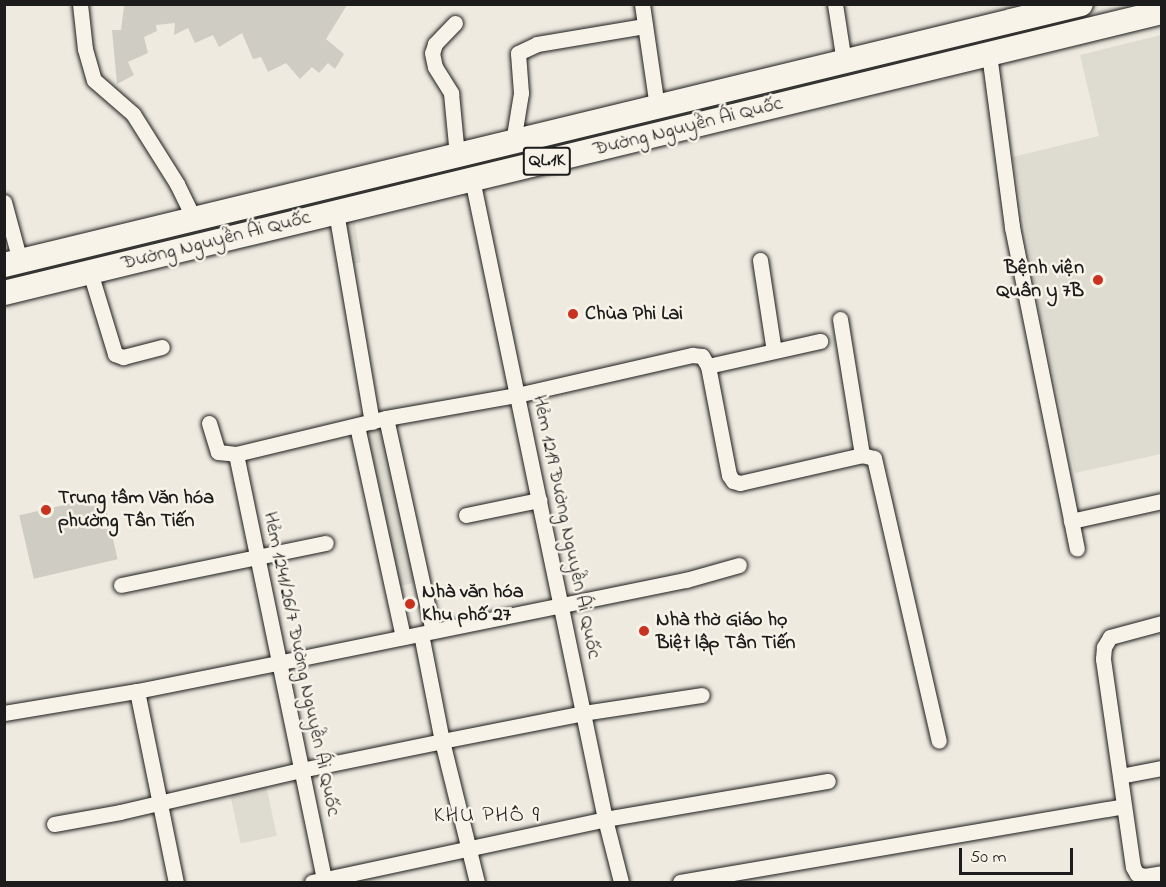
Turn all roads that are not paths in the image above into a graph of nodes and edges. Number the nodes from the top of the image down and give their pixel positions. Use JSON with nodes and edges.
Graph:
{"nodes":[{"id":1,"x":80,"y":4,"type":"edge"},
{"id":2,"x":642,"y":4,"type":"edge"},
{"id":3,"x":835,"y":4,"type":"edge"},
{"id":4,"x":1082,"y":4,"type":"edge"},
{"id":5,"x":1051,"y":8,"type":"edge"},
{"id":6,"x":1161,"y":12,"type":"edge"},
{"id":7,"x":455,"y":23,"type":"dead end"},
{"id":8,"x":644,"y":26,"type":"junction"},
{"id":9,"x":1089,"y":29,"type":"junction"},
{"id":10,"x":989,"y":54,"type":"junction"},
{"id":11,"x":844,"y":62,"type":"junction"},
{"id":12,"x":657,"y":107,"type":"junction"},
{"id":13,"x":513,"y":142,"type":"junction"},
{"id":14,"x":457,"y":156,"type":"junction"},
{"id":15,"x":472,"y":179,"type":"junction"},
{"id":16,"x":4,"y":202,"type":"edge"},
{"id":17,"x":336,"y":212,"type":"junction"},
{"id":18,"x":195,"y":219,"type":"junction"},
{"id":19,"x":760,"y":260,"type":"dead end"},
{"id":20,"x":12,"y":263,"type":"edge"},
{"id":21,"x":90,"y":272,"type":"junction"},
{"id":22,"x":4,"y":292,"type":"edge"},
{"id":23,"x":840,"y":319,"type":"dead end"},
{"id":24,"x":820,"y":341,"type":"dead end"},
{"id":25,"x":162,"y":347,"type":"dead end"},
{"id":26,"x":774,"y":351,"type":"junction"},
{"id":27,"x":708,"y":366,"type":"junction"},
{"id":28,"x":517,"y":395,"type":"junction"},
{"id":29,"x":371,"y":422,"type":"junction"},
{"id":30,"x":209,"y":423,"type":"dead end"},
{"id":31,"x":236,"y":454,"type":"junction"},
{"id":32,"x":862,"y":455,"type":"junction"},
{"id":33,"x":539,"y":500,"type":"junction"},
{"id":34,"x":1161,"y":501,"type":"edge"},
{"id":35,"x":466,"y":515,"type":"dead end"},
{"id":36,"x":1071,"y":521,"type":"junction"},
{"id":37,"x":326,"y":543,"type":"dead end"},
{"id":38,"x":1077,"y":549,"type":"dead end"},
{"id":39,"x":257,"y":557,"type":"junction"},
{"id":40,"x":739,"y":565,"type":"dead end"},
{"id":41,"x":121,"y":585,"type":"dead end"},
{"id":42,"x":561,"y":606,"type":"junction"},
{"id":43,"x":1161,"y":623,"type":"edge"},
{"id":44,"x":427,"y":632,"type":"junction"},
{"id":45,"x":404,"y":637,"type":"junction"},
{"id":46,"x":277,"y":663,"type":"junction"},
{"id":47,"x":137,"y":691,"type":"junction"},
{"id":48,"x":702,"y":695,"type":"dead end"},
{"id":49,"x":4,"y":713,"type":"edge"},
{"id":50,"x":584,"y":713,"type":"junction"},
{"id":51,"x":442,"y":741,"type":"junction"},
{"id":52,"x":939,"y":741,"type":"dead end"},
{"id":53,"x":1161,"y":768,"type":"edge"},
{"id":54,"x":301,"y":770,"type":"junction"},
{"id":55,"x":1120,"y":776,"type":"junction"},
{"id":56,"x":828,"y":781,"type":"dead end"},
{"id":57,"x":159,"y":803,"type":"junction"},
{"id":58,"x":1123,"y":806,"type":"junction"},
{"id":59,"x":605,"y":819,"type":"junction"},
{"id":60,"x":54,"y":824,"type":"dead end"},
{"id":61,"x":469,"y":848,"type":"junction"},
{"id":62,"x":1161,"y":873,"type":"edge"},
{"id":63,"x":176,"y":882,"type":"edge"},
{"id":64,"x":320,"y":882,"type":"edge"},
{"id":65,"x":477,"y":882,"type":"edge"},
{"id":66,"x":621,"y":882,"type":"edge"},
{"id":67,"x":681,"y":882,"type":"edge"}],
"edges":[{"from":1,"to":18,"type":"street"},
{"from":2,"to":8,"type":"street"},
{"from":3,"to":11,"type":"street"},
{"from":4,"to":5,"type":"main road","name":"Đường Nguyễn Ái Quốc","number":"QL.1K"},
{"from":4,"to":9,"type":"main road"},
{"from":5,"to":11,"type":"main road","name":"Đường Nguyễn Ái Quốc","number":"QL.1K"},
{"from":6,"to":9,"type":"main road","name":"Đường Nguyễn Ái Quốc","number":"QL.1K"},
{"from":7,"to":14,"type":"street"},
{"from":8,"to":12,"type":"street"},
{"from":8,"to":13,"type":"street"},
{"from":9,"to":10,"type":"main road","name":"Đường Nguyễn Ái Quốc","number":"QL.1K"},
{"from":10,"to":15,"type":"main road","name":"Đường Nguyễn Ái Quốc","number":"QL.1K"},
{"from":10,"to":36,"type":"street"},
{"from":11,"to":12,"type":"main road","name":"Đường Nguyễn Ái Quốc","number":"QL.1K"},
{"from":12,"to":13,"type":"main road","name":"Đường Nguyễn Ái Quốc","number":"QL.1K"},
{"from":13,"to":14,"type":"main road","name":"Đường Nguyễn Ái Quốc","number":"QL.1K"},
{"from":14,"to":18,"type":"main road","name":"Đường Nguyễn Ái Quốc","number":"QL.1K"},
{"from":15,"to":17,"type":"main road","name":"Đường Nguyễn Ái Quốc","number":"QL.1K"},
{"from":15,"to":28,"type":"street","name":"Hẻm 1219 Đường Nguyễn Ái Quốc"},
{"from":16,"to":20,"type":"street"},
{"from":17,"to":21,"type":"main road","name":"Đường Nguyễn Ái Quốc","number":"QL.1K"},
{"from":17,"to":29,"type":"street"},
{"from":18,"to":20,"type":"main road","name":"Đường Nguyễn Ái Quốc","number":"QL.1K"},
{"from":19,"to":26,"type":"street"},
{"from":21,"to":22,"type":"main road","name":"Đường Nguyễn Ái Quốc","number":"QL.1K"},
{"from":21,"to":25,"type":"street"},
{"from":23,"to":32,"type":"street"},
{"from":24,"to":26,"type":"street"},
{"from":26,"to":27,"type":"street"},
{"from":27,"to":28,"type":"street"},
{"from":27,"to":32,"type":"street"},
{"from":28,"to":29,"type":"street"},
{"from":28,"to":33,"type":"street","name":"Hẻm 1219 Đường Nguyễn Ái Quốc"},
{"from":29,"to":31,"type":"street"},
{"from":29,"to":44,"type":"street"},
{"from":29,"to":45,"type":"street"},
{"from":30,"to":31,"type":"street"},
{"from":31,"to":39,"type":"street","name":"Hẻm 1241/26/7 Đường Nguyễn Ái Quốc"},
{"from":32,"to":52,"type":"street"},
{"from":33,"to":35,"type":"street"},
{"from":33,"to":42,"type":"street","name":"Hẻm 1219 Đường Nguyễn Ái Quốc"},
{"from":34,"to":36,"type":"street"},
{"from":36,"to":38,"type":"street"},
{"from":37,"to":39,"type":"street"},
{"from":39,"to":41,"type":"street"},
{"from":39,"to":46,"type":"street","name":"Hẻm 1241/26/7 Đường Nguyễn Ái Quốc"},
{"from":40,"to":42,"type":"street"},
{"from":42,"to":44,"type":"street"},
{"from":42,"to":50,"type":"street","name":"Hẻm 1219 Đường Nguyễn Ái Quốc"},
{"from":43,"to":55,"type":"street"},
{"from":44,"to":45,"type":"street"},
{"from":44,"to":51,"type":"street"},
{"from":45,"to":46,"type":"street"},
{"from":46,"to":47,"type":"street"},
{"from":46,"to":54,"type":"street","name":"Hẻm 1241/26/7 Đường Nguyễn Ái Quốc"},
{"from":47,"to":49,"type":"street"},
{"from":47,"to":57,"type":"street"},
{"from":48,"to":50,"type":"street"},
{"from":50,"to":51,"type":"street"},
{"from":50,"to":59,"type":"street","name":"Hẻm 1219 Đường Nguyễn Ái Quốc"},
{"from":51,"to":54,"type":"street"},
{"from":51,"to":61,"type":"street"},
{"from":53,"to":55,"type":"street"},
{"from":54,"to":57,"type":"street"},
{"from":54,"to":64,"type":"street","name":"Hẻm 1241/26/7 Đường Nguyễn Ái Quốc"},
{"from":55,"to":58,"type":"street"},
{"from":56,"to":59,"type":"street"},
{"from":57,"to":60,"type":"street"},
{"from":57,"to":63,"type":"street"},
{"from":58,"to":62,"type":"street"},
{"from":58,"to":67,"type":"street"},
{"from":59,"to":61,"type":"street"},
{"from":59,"to":66,"type":"street","name":"Hẻm 1219 Đường Nguyễn Ái Quốc"},
{"from":61,"to":64,"type":"street"},
{"from":61,"to":65,"type":"street"}]}
